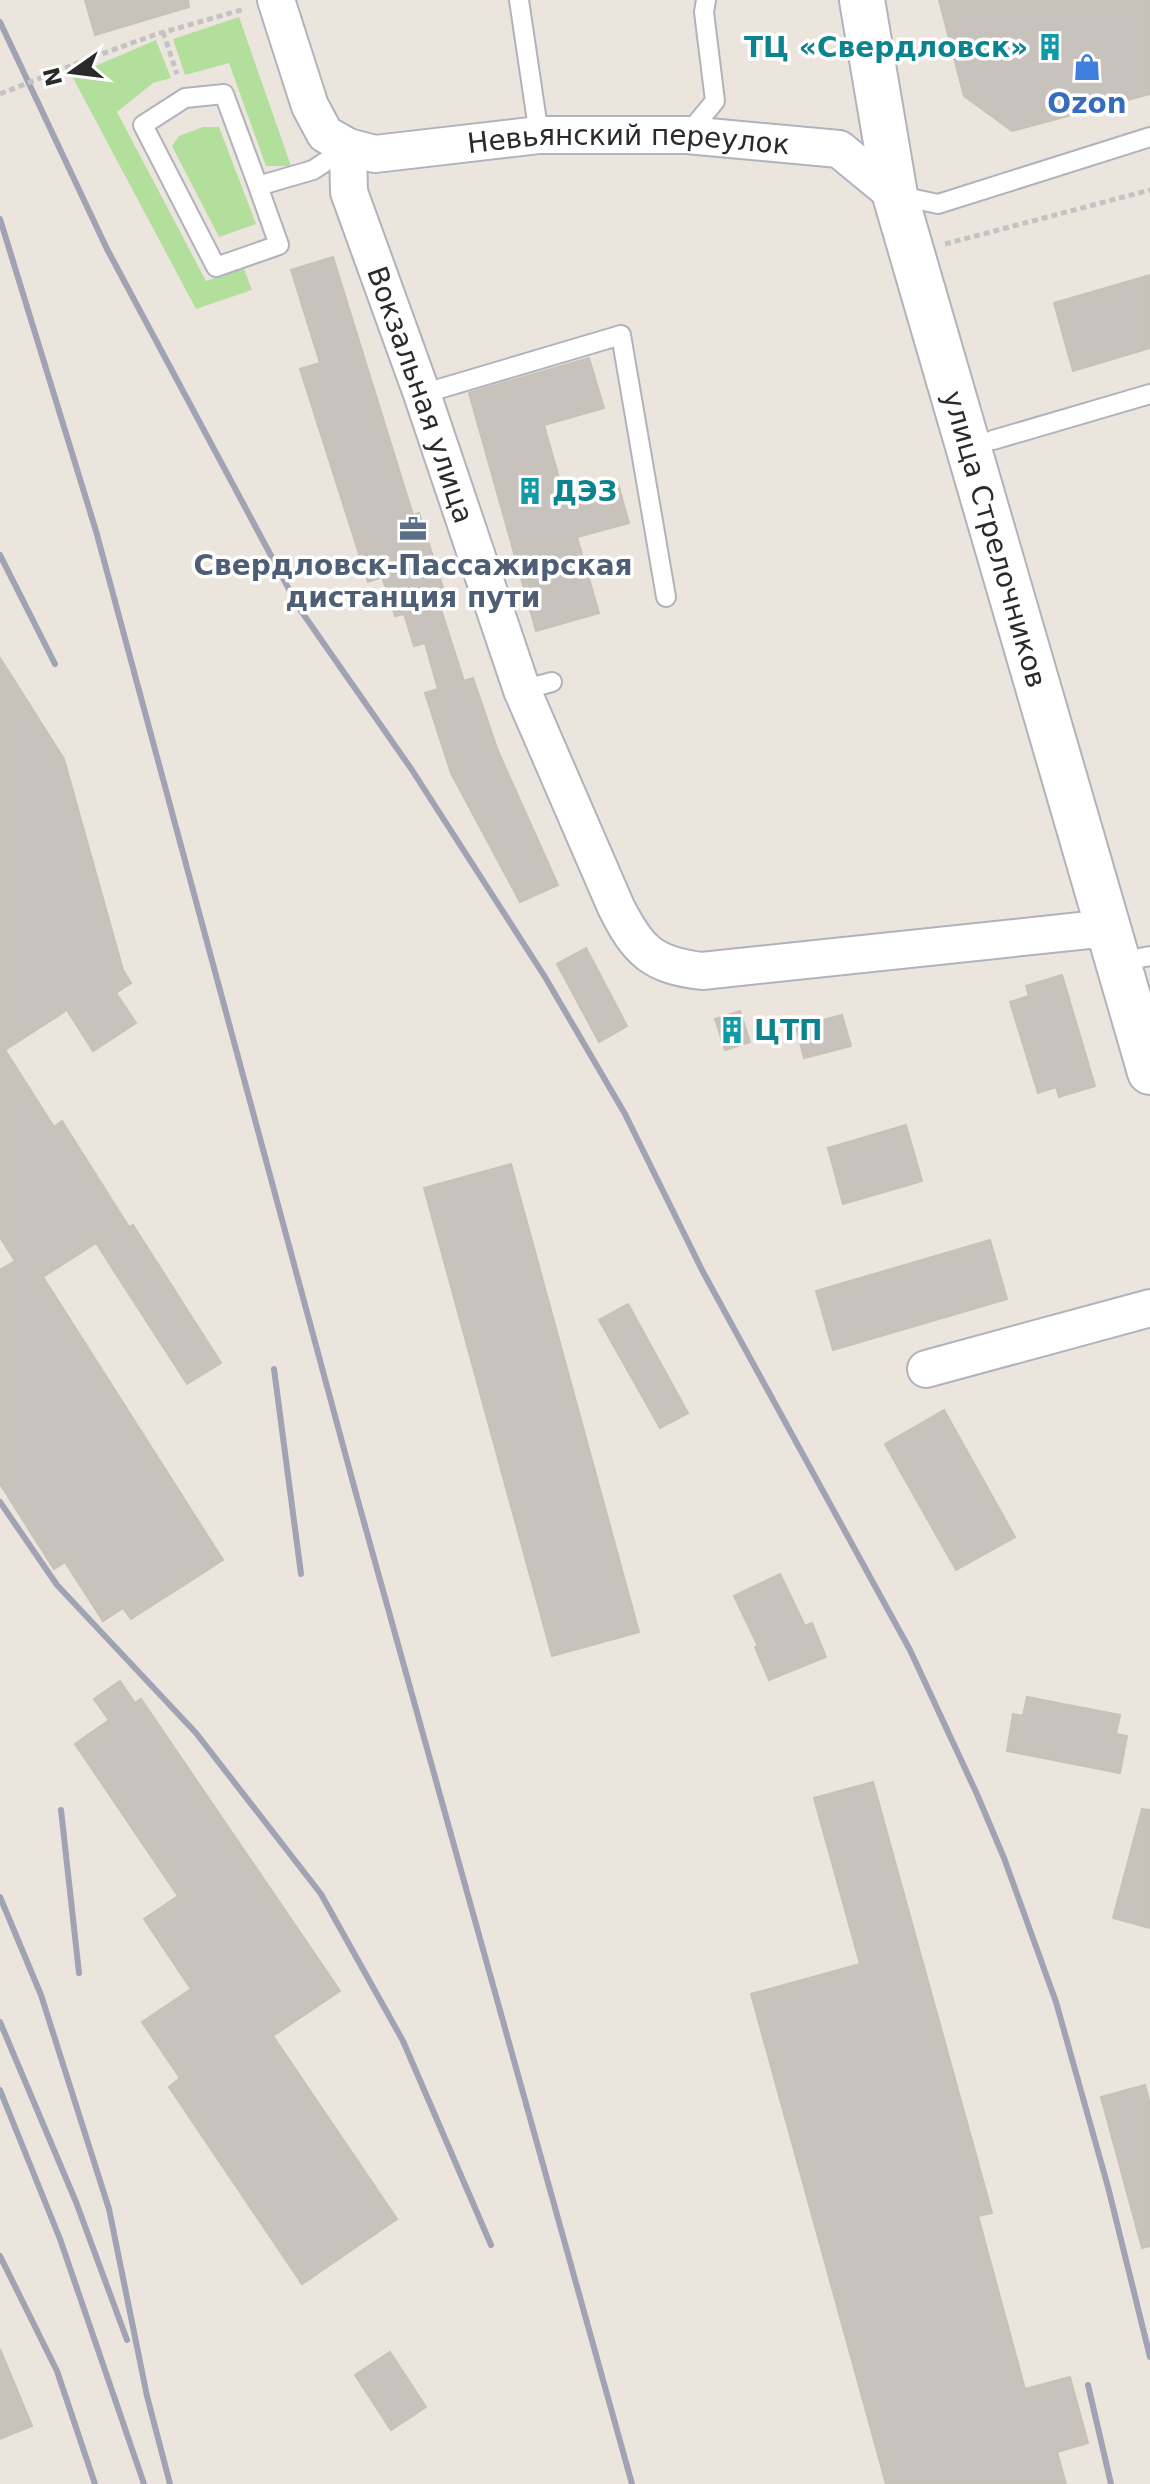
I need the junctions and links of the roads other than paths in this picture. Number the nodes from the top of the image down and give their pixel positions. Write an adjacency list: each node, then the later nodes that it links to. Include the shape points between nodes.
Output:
1 (519, 0): 5 (lane)
2 (706, 0): 6 (lane, via 715,101)
3 (862, 0): 10 (main road, улица Стрелочников)
4 (266, 3): 8 (street, via 325,134)
5 (539, 135): 6 (street, Невьянский переулок); 8 (street, Невьянский переулок, via 375,154)
6 (687, 135): 10 (street, Невьянский переулок, via 839,149)
7 (1150, 137): 10 (lane, via 938,204)
8 (348, 147): 9 (lane, via 313,170); 11 (street, Вокзальная улица, via 349,192)
9 (258, 186): 9 (lane, via 224,94 185,98 143,125 216,267 279,245)
10 (895, 195): 15 (main road, улица Стрелочников)
11 (422, 394): 14 (lane, via 621,335); 15 (street, Вокзальная улица, via 628,932 644,952 660,963 702,971)
12 (1150, 394): 13 (lane)
13 (993, 440)
14 (666, 597)
15 (1125, 949): 16 (main road, улица Стрелочников)
16 (1150, 1072)
17 (1150, 1308): 18 (street)
18 (926, 1369)

